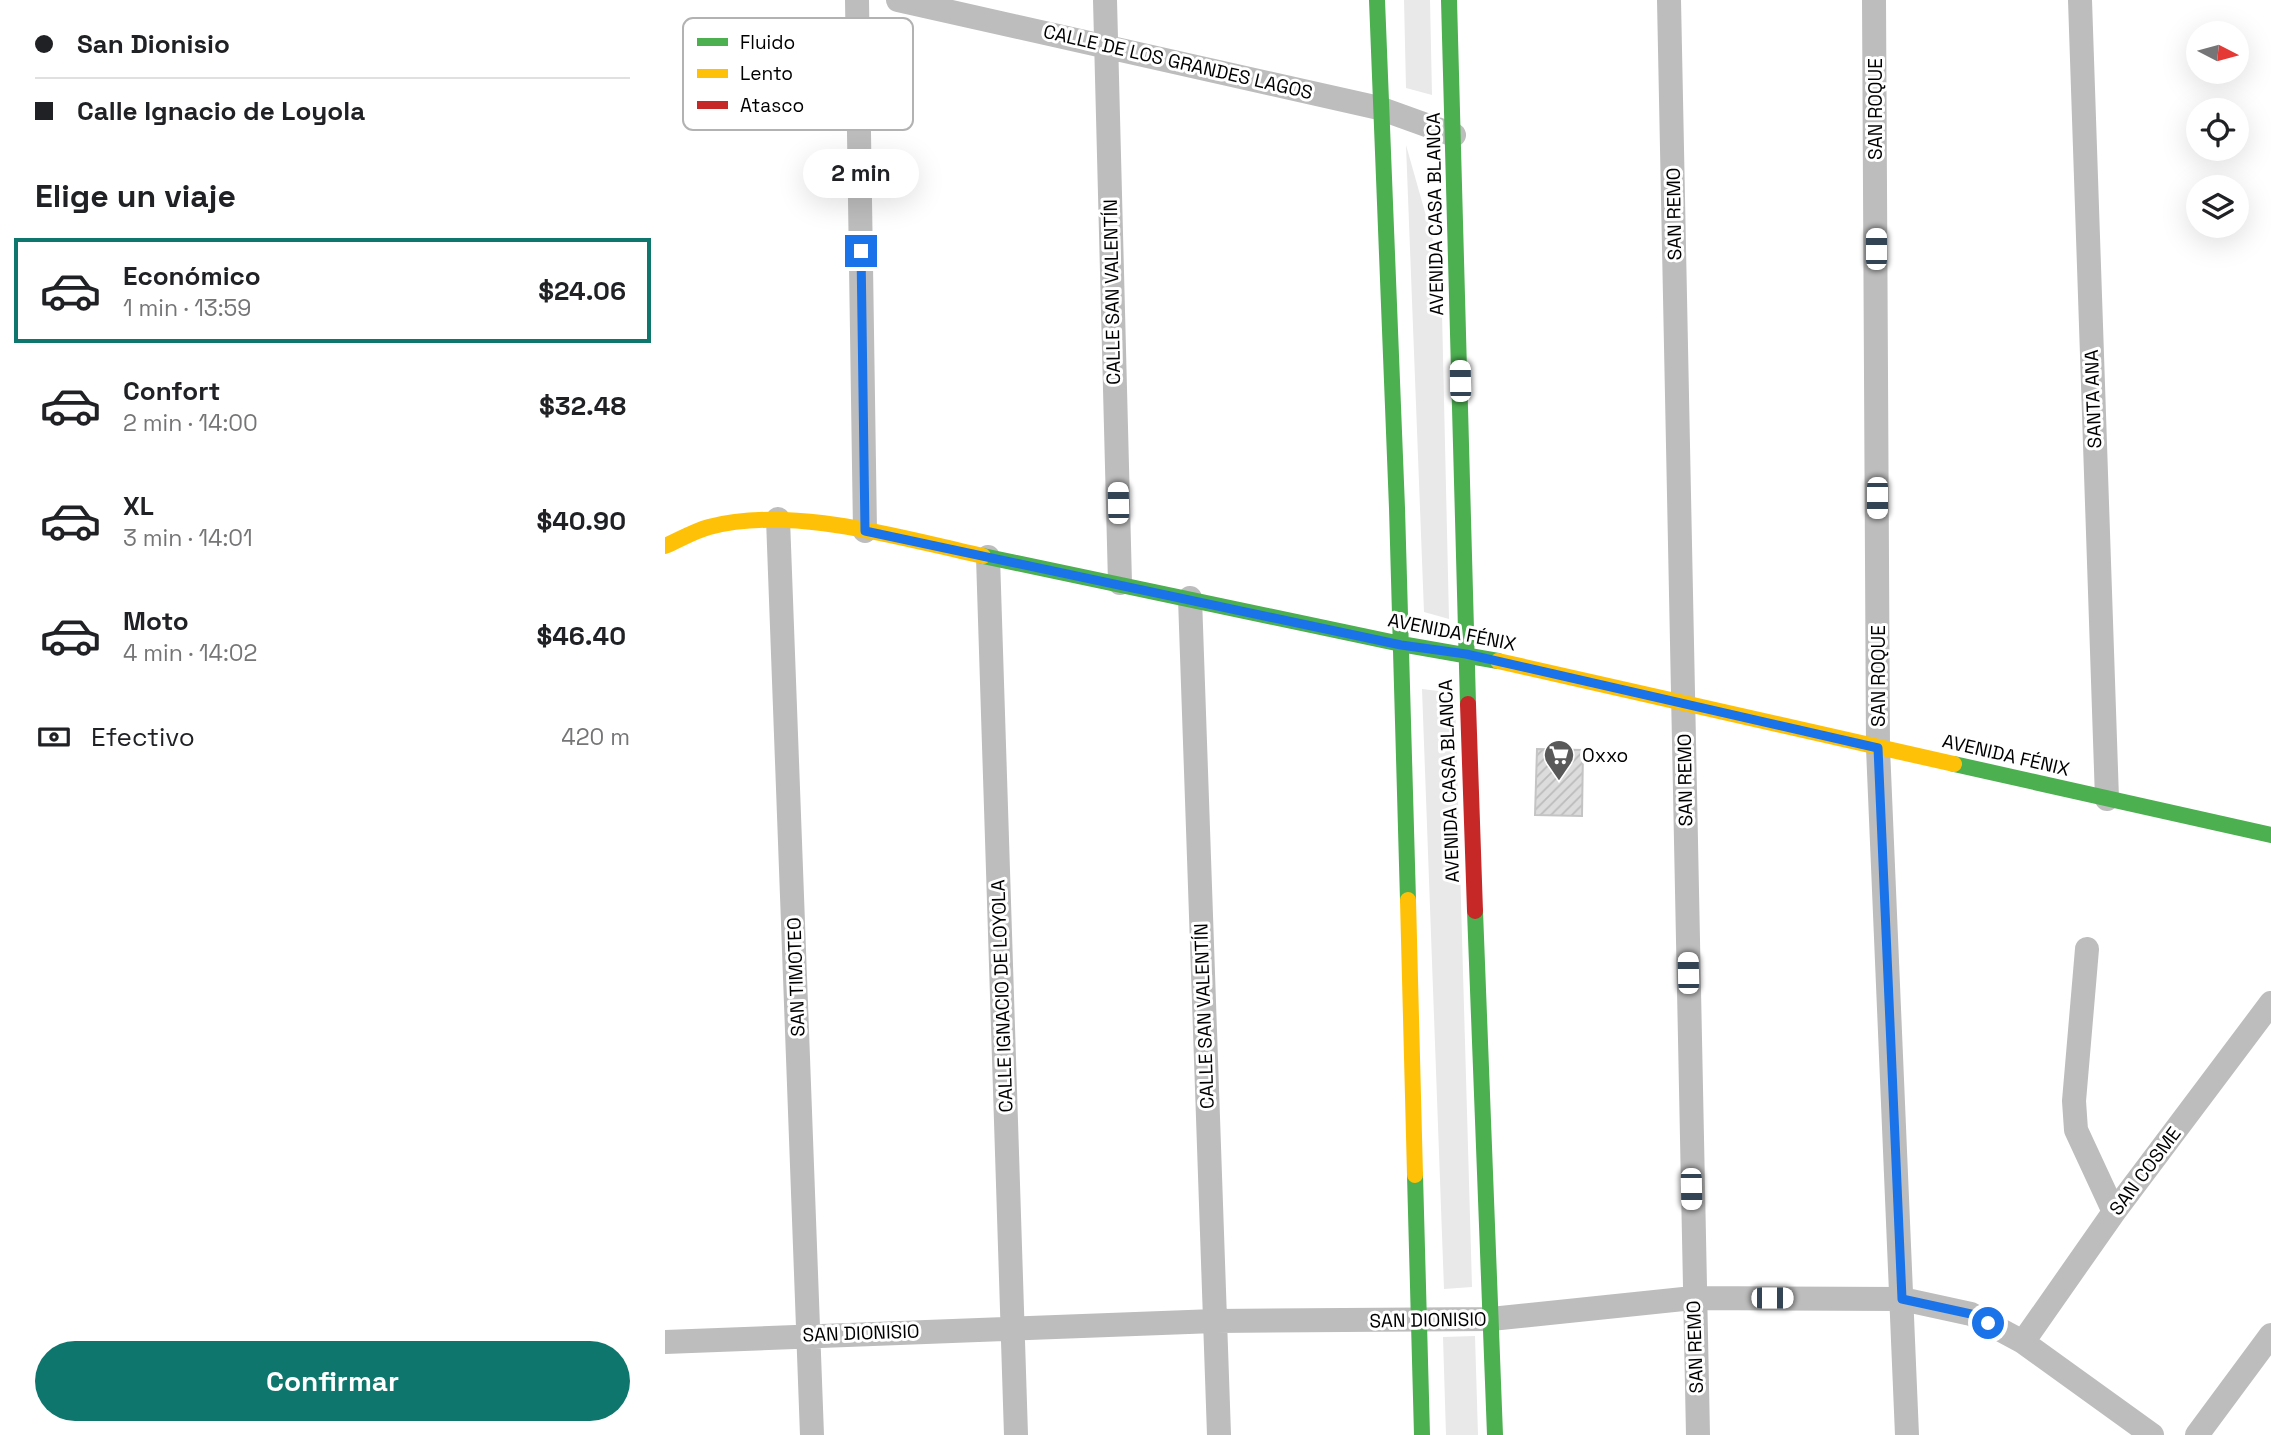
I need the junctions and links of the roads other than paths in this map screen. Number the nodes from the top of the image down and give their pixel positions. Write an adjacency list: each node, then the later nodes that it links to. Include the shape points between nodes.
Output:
1 (857, 0): 9 (street)
2 (898, 0): 10 (street, CALLE DE LOS GRANDES LAGOS)
3 (1105, 0): 10 (street, CALLE SAN VALENTÍN)
4 (1377, 0): 11 (street)
5 (1449, 0): 13 (street, AVENIDA CASA BLANCA)
6 (1669, 0): 22 (street, SAN REMO)
7 (1874, 0): 23 (street, SAN ROQUE)
8 (2080, 0): 24 (street, SANTA ANA)
9 (857, 18)
10 (1106, 46): 11 (street, CALLE DE LOS GRANDES LAGOS); 18 (street, CALLE SAN VALENTÍN)
11 (1380, 108): 13 (street, CALLE DE LOS GRANDES LAGOS); 20 (street)
12 (859, 130): 15 (street)
13 (1454, 135): 21 (street, AVENIDA CASA BLANCA)
14 (779, 519): 15 (street, AVENIDA FÉNIX); 16 (street, AVENIDA FÉNIX, via 709,527); 35 (street, SAN TIMOTEO)
15 (865, 531): 17 (street, AVENIDA FÉNIX)
16 (665, 545)
17 (988, 557): 18 (street, AVENIDA FÉNIX); 34 (street, CALLE IGNACIO DE LOYOLA)
18 (1120, 583): 19 (street, AVENIDA FÉNIX)
19 (1190, 598): 20 (street, AVENIDA FÉNIX); 32 (street, CALLE SAN VALENTÍN)
20 (1401, 645): 21 (street, AVENIDA FÉNIX); 33 (street)
21 (1466, 654): 22 (street, AVENIDA FÉNIX); 31 (street, AVENIDA CASA BLANCA)
22 (1684, 702): 23 (street, AVENIDA FÉNIX); 29 (street, SAN REMO)
23 (1878, 748): 24 (street, AVENIDA FÉNIX); 30 (street, SAN ROQUE)
24 (2107, 799): 25 (street, AVENIDA FÉNIX)
25 (2271, 835)
26 (2087, 948): 28 (street, via 2074,1101 2076,1130)
27 (2271, 1003): 28 (street, SAN COSME)
28 (2114, 1212): 38 (street, SAN COSME)
29 (1693, 1298): 30 (street, SAN DIONISIO); 31 (street, SAN DIONISIO); 44 (street, SAN REMO)
30 (1902, 1299): 38 (street, SAN DIONISIO, via 1971,1314); 45 (street, SAN ROQUE)
31 (1491, 1319): 33 (street, SAN DIONISIO); 43 (street, AVENIDA CASA BLANCA)
32 (1215, 1321): 33 (street, SAN DIONISIO); 34 (street, SAN DIONISIO); 41 (street, CALLE SAN VALENTÍN)
33 (1418, 1322): 42 (street)
34 (1013, 1328): 35 (street, SAN DIONISIO); 40 (street, CALLE IGNACIO DE LOYOLA)
35 (809, 1335): 37 (street, SAN DIONISIO); 39 (street, SAN TIMOTEO)
36 (2271, 1335): 47 (street)
37 (665, 1342)
38 (2024, 1342): 46 (street, SAN DIONISIO)
39 (812, 1435)
40 (1016, 1435)
41 (1219, 1435)
42 (1422, 1435)
43 (1495, 1435)
44 (1698, 1435)
45 (1907, 1435)
46 (2152, 1435)
47 (2197, 1435)

